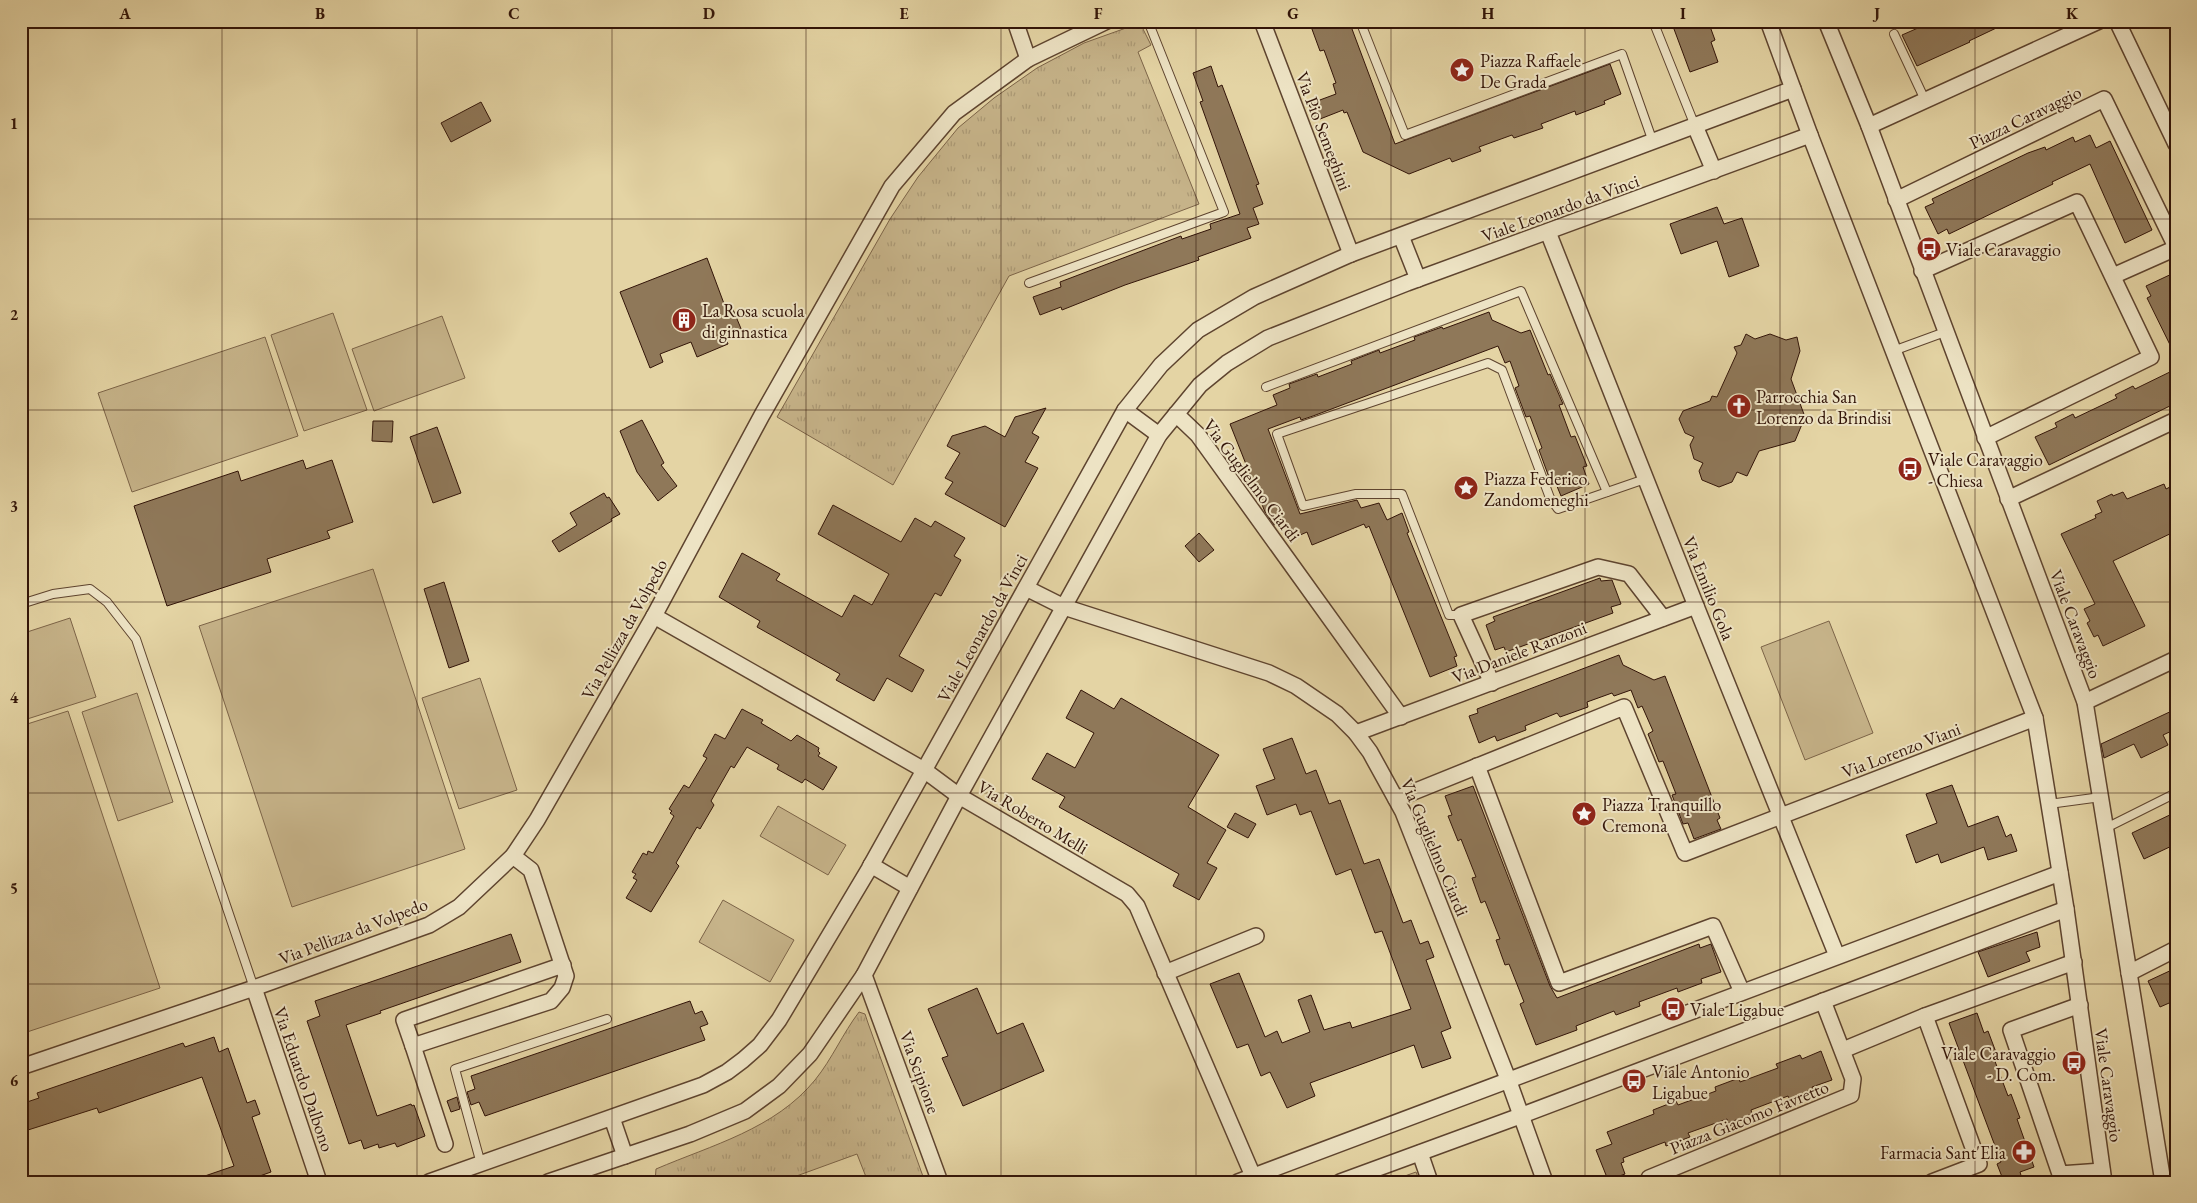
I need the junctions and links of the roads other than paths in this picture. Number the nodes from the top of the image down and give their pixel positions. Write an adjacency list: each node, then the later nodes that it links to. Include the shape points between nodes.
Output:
1 (1015, 21): 14 (street)
2 (1108, 21): 14 (street, Via Pellizza da Volpedo)
3 (1148, 21): 31 (lane, via 1224,212)
4 (1262, 21): 27 (street, Via Pio Semeghini)
5 (1360, 21): 20 (lane, via 1405,134 1622,54)
6 (1406, 21): 7 (lane, via 1407,24)
7 (1413, 21)
8 (1653, 21): 17 (lane)
9 (1768, 21): 15 (street, Viale Caravaggio)
10 (1826, 21): 18 (street, Viale Caravaggio)
11 (2098, 21): 16 (street)
12 (2117, 21): 21 (street)
13 (1894, 34): 16 (lane)
14 (1028, 59): 48 (street, Via Pellizza da Volpedo, via 954,113 892,186 762,415)
15 (1793, 89): 17 (street, Viale Leonardo da Vinci); 19 (street, Viale Caravaggio)
16 (1925, 100): 18 (street)
17 (1695, 126): 20 (street, Viale Leonardo da Vinci); 22 (street)
18 (1869, 126): 23 (street, Viale Caravaggio)
19 (1810, 135): 22 (street, Viale Leonardo da Vinci); 33 (street, Viale Caravaggio)
20 (1653, 142): 25 (street, Viale Leonardo da Vinci)
21 (2176, 144)
22 (1714, 171): 24 (street, Viale Leonardo da Vinci)
23 (1896, 200): 26 (street, Piazza Caravaggio, via 2104,100); 28 (street, Viale Caravaggio)
24 (1548, 232): 30 (street, Viale Leonardo da Vinci); 40 (street, Via Emilio Gola)
25 (1401, 236): 27 (street, Viale Leonardo da Vinci); 30 (street)
26 (2176, 248): 29 (street, Piazza Caravaggio)
27 (1351, 254): 35 (street, Viale Leonardo da Vinci, via 1254,297 1198,330 1161,365)
28 (1922, 271): 29 (street, via 2077,202); 32 (street, Viale Caravaggio)
29 (2113, 276): 39 (street, via 2151,357)
30 (1418, 279): 36 (street, Viale Leonardo da Vinci, via 1268,338 1227,363 1200,385)
31 (1029, 283)
32 (1945, 332): 33 (lane); 39 (street, Viale Caravaggio)
33 (1893, 351): 54 (street, Viale Caravaggio)
34 (1266, 387): 41 (lane, via 1521,291)
35 (1126, 410): 38 (street); 43 (street, Viale Leonardo da Vinci)
36 (1176, 414): 38 (street, Viale Leonardo da Vinci); 53 (street, Via Guglielmo Ciardi, via 1198,435)
37 (2176, 420): 42 (street)
38 (1159, 435): 46 (street, Viale Leonardo da Vinci)
39 (1985, 438): 42 (street, Viale Caravaggio)
40 (1645, 479): 41 (lane); 45 (street, Via Emilio Gola)
41 (1607, 492): 47 (lane, via 1558,509 1550,498 1502,370 1488,363 1277,434 1303,506 1356,494 1402,494 1449,615)
42 (2008, 500): 52 (street, Viale Caravaggio)
43 (1026, 588): 46 (street, Via Guglielmo Ciardi); 57 (street, Viale Leonardo da Vinci)
44 (21, 604): 78 (lane, via 53,594 90,589 107,602 136,639)
45 (1696, 606): 49 (street, Via Daniele Ranzoni); 63 (street, Via Emilio Gola)
46 (1064, 607): 55 (street, Via Guglielmo Ciardi, via 1269,673 1296,686 1337,714); 59 (street, Viale Leonardo da Vinci)
47 (1461, 615): 49 (street, via 1598,566 1629,574); 51 (street)
48 (654, 616): 57 (street, Via Roberto Melli); 65 (street, Via Pellizza da Volpedo)
49 (1663, 618): 51 (street, Via Daniele Ranzoni)
50 (2176, 659): 52 (street)
51 (1492, 683): 53 (street, Via Daniele Ranzoni)
52 (2085, 702): 60 (street, Viale Caravaggio)
53 (1400, 717): 55 (street, Via Daniele Ranzoni)
54 (2035, 718): 62 (street, Viale Caravaggio); 63 (street, Via Lorenzo Viani)
55 (1356, 734): 61 (street, Via Guglielmo Ciardi)
56 (1477, 766): 61 (street); 63 (street, via 1624,707 1685,853); 79 (street, via 1559,983 1713,926)
57 (924, 770): 59 (street, Via Roberto Melli); 66 (street, Viale Leonardo da Vinci)
58 (2176, 793): 64 (lane)
59 (959, 796): 68 (street, Viale Leonardo da Vinci); 75 (street, Via Roberto Melli, via 1127,894 1137,906)
60 (2101, 797): 62 (lane); 64 (street, Viale Caravaggio)
61 (1396, 799): 87 (street, Via Guglielmo Ciardi, via 1433,884)
62 (2049, 804): 67 (street, Viale Caravaggio)
63 (1781, 816): 72 (street, Via Emilio Gola)
64 (2106, 828): 76 (street, Viale Caravaggio)
65 (513, 856): 74 (street, via 531,870); 78 (street, Via Pellizza da Volpedo, via 459,907 429,925)
66 (871, 865): 68 (street); 89 (street, Viale Leonardo da Vinci, via 779,1020 760,1045 727,1072 703,1085)
67 (2060, 873): 69 (street, Viale Caravaggio); 72 (street)
68 (910, 888): 77 (street, Viale Leonardo da Vinci)
69 (2066, 909): 73 (street, Viale Caravaggio); 80 (street)
70 (1256, 936): 75 (street)
71 (2176, 950): 76 (street)
72 (1837, 956): 79 (street)
73 (2074, 962): 81 (street, Viale Caravaggio); 82 (street)
74 (563, 965): 84 (street, via 566,976 562,988 551,1000); 84 (street, via 404,1020)
75 (1165, 972): 94 (street, Via Roberto Melli)
76 (2129, 973): 107 (street, Viale Caravaggio)
77 (864, 975): 92 (street, Viale Leonardo da Vinci, via 810,1054 779,1086 745,1111); 100 (street, Via Scipione)
78 (254, 988): 86 (street, Via Pellizza da Volpedo); 97 (street, Via Eduardo Dalbono)
79 (1742, 992): 87 (street)
80 (1823, 1001): 85 (street, Piazza Giacomo Favretto); 88 (street)
81 (2080, 1005): 95 (street, Viale Caravaggio); 95 (street, Viale Caravaggio, via 2011,1030 2060,1174)
82 (1925, 1016): 85 (street); 106 (street, via 1979,1164)
83 (607, 1019): 93 (lane, via 454,1069)
84 (412, 1046): 90 (street)
85 (1843, 1050): 105 (street, Piazza Giacomo Favretto, via 1853,1078 1851,1095 1649,1178)
86 (21, 1067)
87 (1508, 1079): 88 (street, Via Guglielmo Ciardi); 94 (street)
88 (1520, 1116): 91 (street); 104 (street, Via Guglielmo Ciardi)
89 (612, 1118): 92 (street); 93 (street, Viale Leonardo da Vinci)
90 (445, 1144)
91 (1420, 1152): 96 (street); 103 (street)
92 (625, 1156): 99 (street, Viale Leonardo da Vinci)
93 (481, 1164): 98 (street, Viale Leonardo da Vinci)
94 (1253, 1176): 101 (street)
95 (2103, 1176)
96 (1357, 1179): 102 (street)
97 (319, 1182)
98 (429, 1182)
99 (548, 1182)
100 (940, 1182)
101 (1238, 1182)
102 (1340, 1182)
103 (1430, 1182)
104 (1545, 1182)
105 (1651, 1182)
106 (1932, 1182)
107 (2163, 1182)

